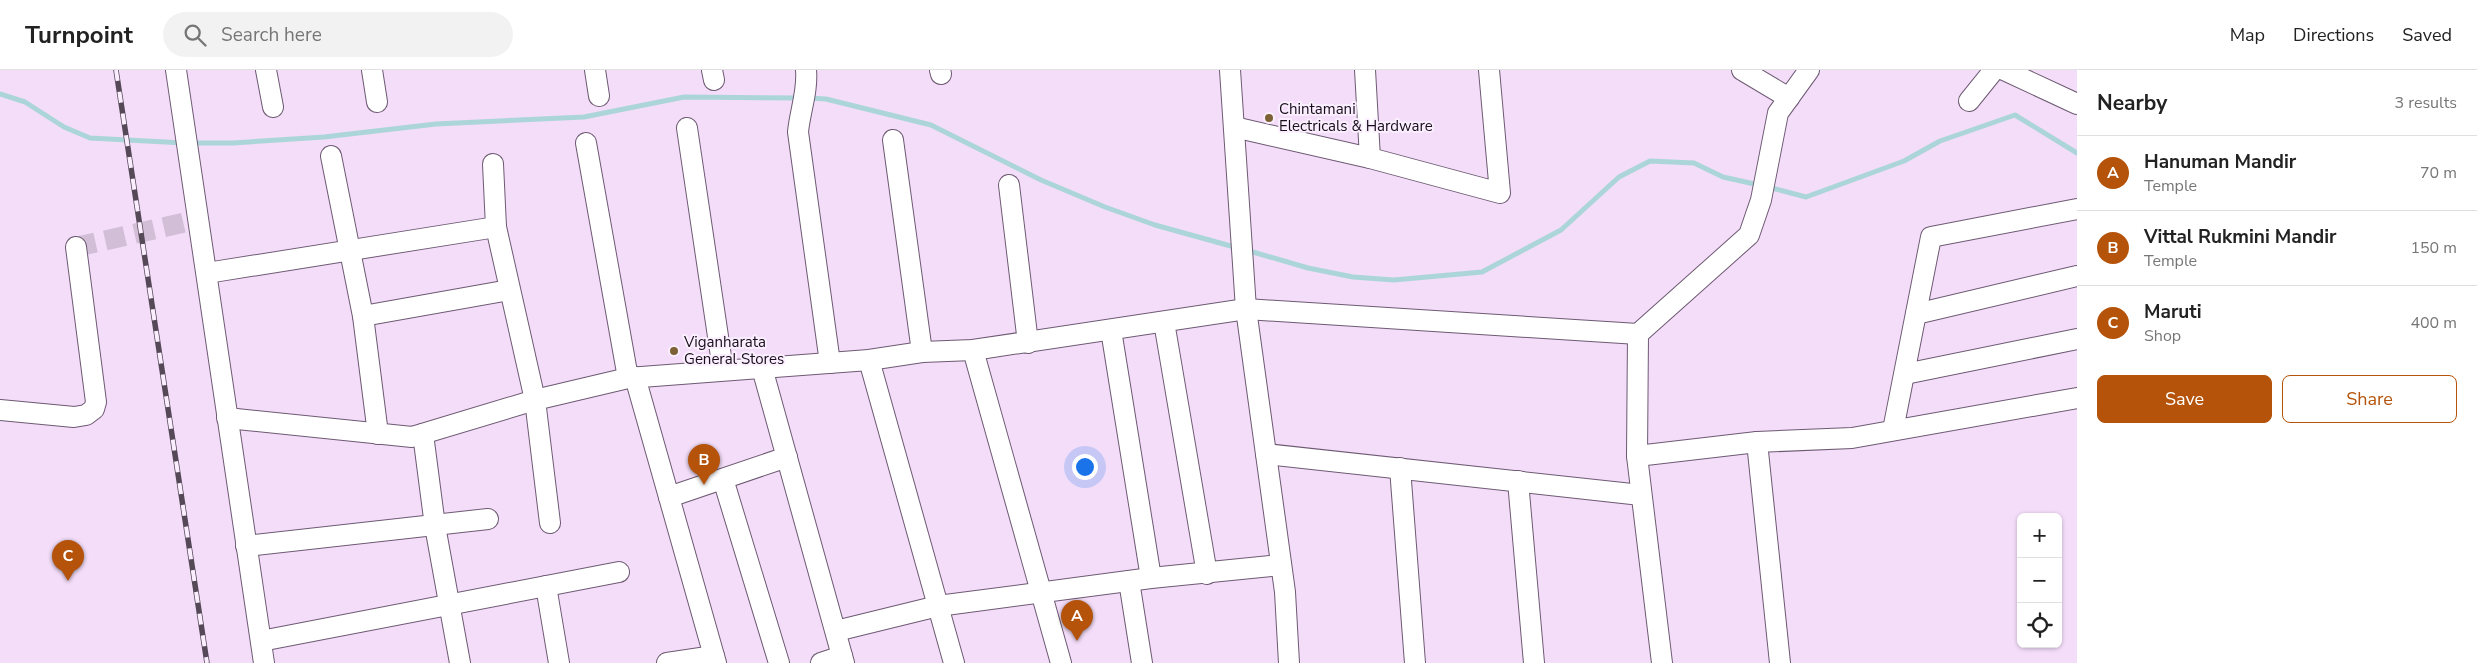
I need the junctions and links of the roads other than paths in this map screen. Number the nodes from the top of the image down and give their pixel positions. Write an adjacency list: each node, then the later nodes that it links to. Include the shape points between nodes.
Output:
1 (176, 70): 31 (street)
2 (266, 70): 18 (street)
3 (372, 70): 16 (street)
4 (595, 70): 13 (street)
5 (1230, 70): 19 (street)
6 (1365, 70): 24 (street)
7 (1489, 70): 24 (street, via 1500,193)
8 (1742, 70): 14 (street)
9 (1809, 70): 14 (street)
10 (1994, 70): 15 (street)
11 (2004, 70): 17 (street)
12 (807, 78): 45 (street, via 798,132)
13 (598, 96)
14 (1789, 98): 39 (street, via 1778,113 1761,200 1749,235)
15 (1969, 100)
16 (376, 102)
17 (2077, 104)
18 (273, 107)
19 (1234, 127): 24 (street); 34 (street)
20 (687, 128): 47 (street)
21 (893, 140): 43 (street)
22 (586, 143): 49 (street)
23 (331, 156): 30 (street)
24 (1370, 158)
25 (493, 164): 28 (street)
26 (1009, 185): 41 (street)
27 (2077, 209): 35 (street, via 1931,238)
28 (496, 227): 30 (street); 33 (street)
29 (76, 247): 52 (street, via 96,402 94,409 86,415 74,417)
30 (350, 249): 31 (street); 36 (street)
31 (207, 273): 53 (street)
32 (2077, 276): 35 (street)
33 (510, 290): 36 (street); 51 (street)
34 (1246, 309): 37 (street); 39 (street); 58 (street)
35 (1916, 314): 48 (street)
36 (362, 316): 55 (street)
37 (1164, 322): 38 (street); 72 (street)
38 (1111, 330): 41 (street); 73 (street)
39 (1638, 334): 59 (street)
40 (2077, 339): 48 (street)
41 (1028, 343): 42 (street)
42 (973, 350): 43 (street); 76 (street)
43 (922, 352): 44 (street)
44 (869, 360): 45 (street); 78 (street)
45 (830, 362): 46 (street)
46 (762, 368): 47 (street); 60 (street)
47 (723, 370): 49 (street)
48 (1904, 374): 54 (street)
49 (632, 377): 51 (street); 65 (street)
50 (2077, 398): 54 (street)
51 (535, 400): 56 (street); 67 (street)
52 (0, 410)
53 (227, 418): 55 (street); 69 (street)
54 (1893, 430): 57 (street, via 1852,438)
55 (378, 434): 56 (street, via 412,437)
56 (423, 434): 68 (street)
57 (1757, 442): 59 (street); 96 (street)
58 (1266, 454): 61 (street); 70 (street)
59 (1637, 456): 64 (street)
60 (787, 457): 62 (street); 79 (street)
61 (1400, 468): 63 (street); 93 (street)
62 (723, 479): 65 (street); 87 (street)
63 (1518, 481): 64 (street); 94 (street)
64 (1641, 495): 95 (street)
65 (669, 497): 82 (street)
66 (488, 518): 68 (street)
67 (550, 523)
68 (435, 526): 69 (street); 77 (street)
69 (246, 546): 80 (street)
70 (1281, 565): 72 (street); 92 (street)
71 (619, 572): 75 (street)
72 (1207, 574): 73 (street)
73 (1151, 578): 74 (street)
74 (1129, 581): 76 (street); 91 (street)
75 (546, 586): 77 (street); 85 (street)
76 (1042, 592): 78 (street); 90 (street)
77 (449, 605): 80 (street); 84 (street)
78 (938, 606): 79 (street); 89 (street)
79 (836, 631): 81 (street)
80 (260, 641): 83 (street)
81 (843, 659): 88 (street)
82 (715, 660): 86 (street)
83 (264, 663)
84 (460, 663)
85 (558, 663)
86 (667, 663)
87 (779, 663)
88 (821, 663)
89 (954, 663)
90 (1061, 663)
91 (1142, 663)
92 (1290, 663)
93 (1415, 663)
94 (1534, 663)
95 (1662, 663)
96 (1780, 663)

